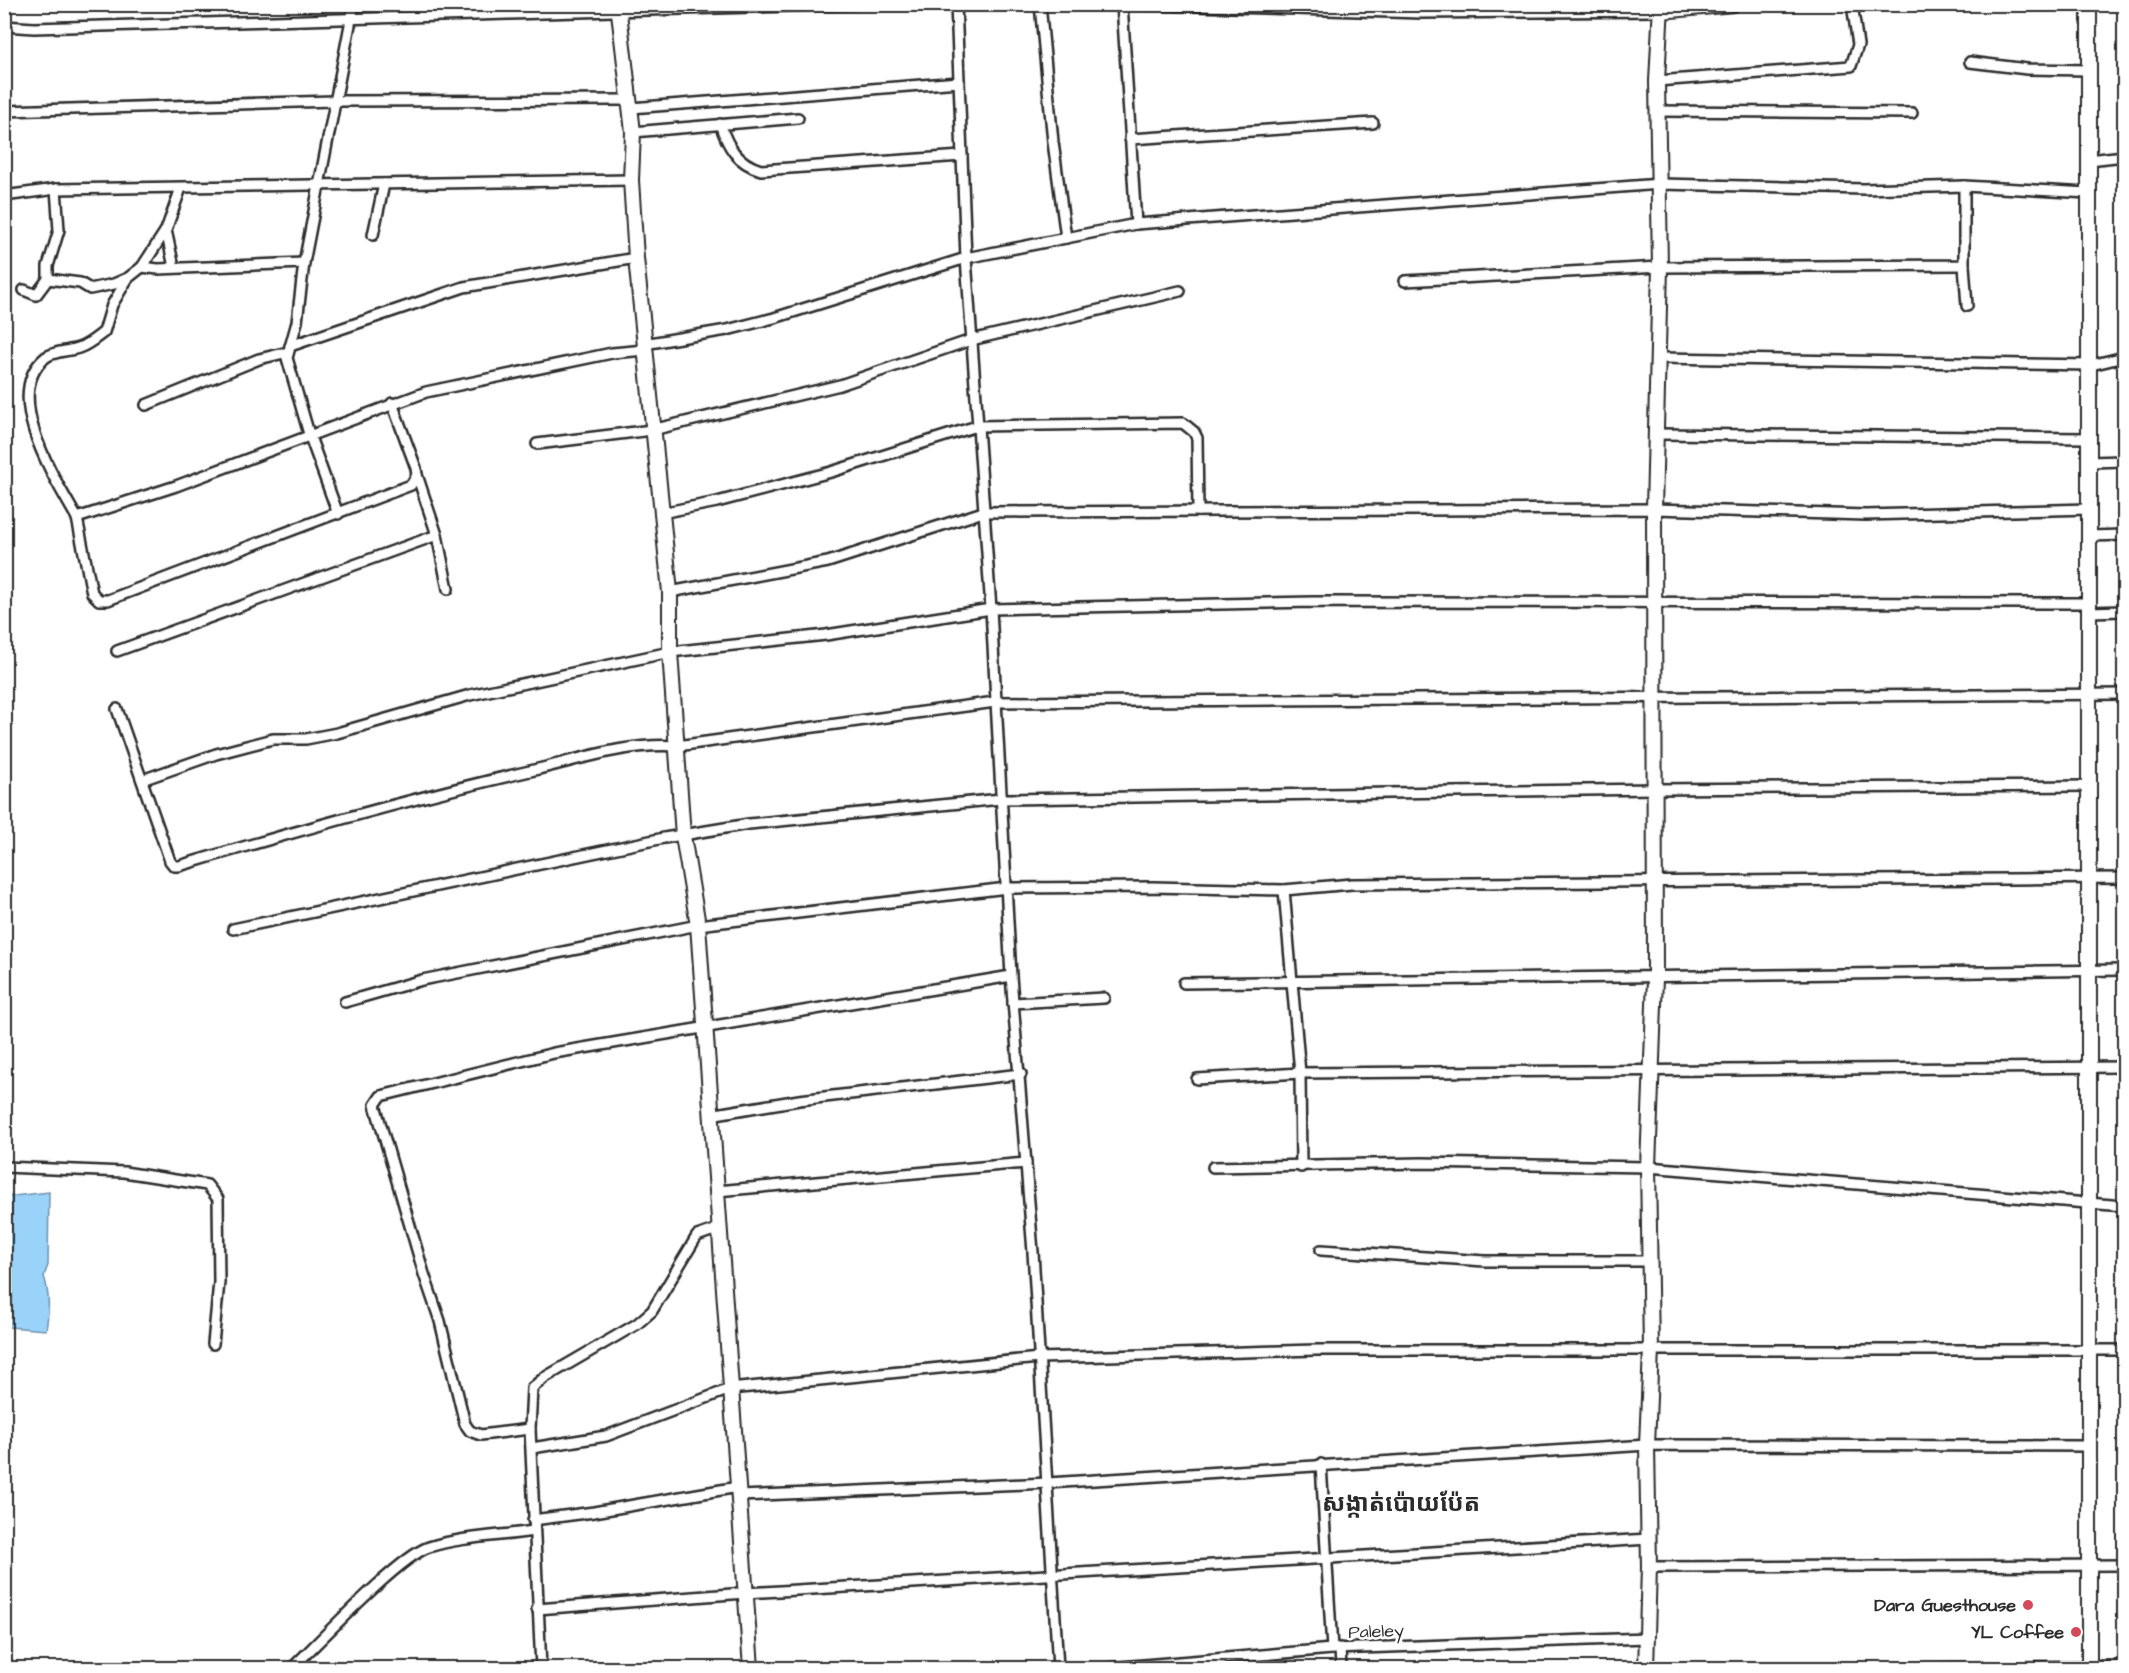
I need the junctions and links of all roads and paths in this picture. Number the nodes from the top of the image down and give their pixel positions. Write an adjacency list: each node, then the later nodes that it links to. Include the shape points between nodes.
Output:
1 (354, 4): 14 (street)
2 (854, 4): 11 (street)
3 (956, 4): 19 (street)
4 (1040, 4): 45 (street)
5 (1133, 4): 10 (street)
6 (1733, 4): 13 (street)
7 (1852, 4): 18 (street, via 1858,45 1851,66)
8 (2090, 4): 17 (street)
9 (1119, 5): 29 (street)
10 (1202, 6): 12 (street)
11 (618, 7): 14 (street, via 486,16); 21 (street)
12 (1289, 7): 13 (street, via 1421,14)
13 (1661, 8): 18 (street)
14 (351, 18): 15 (street); 20 (street)
15 (4, 26)
16 (1970, 62): 17 (street, via 2027,69)
17 (2090, 70): 32 (street)
18 (1657, 81): 23 (street)
19 (959, 82): 21 (street); 30 (street)
20 (333, 101): 21 (street); 22 (street); 36 (street)
21 (631, 104): 28 (street)
22 (4, 111)
23 (1659, 111): 24 (street); 35 (street)
24 (1912, 113)
25 (798, 118): 27 (street)
26 (1373, 123): 29 (street)
27 (720, 124): 28 (street); 30 (street, via 730,150 746,166 760,170)
28 (633, 132): 33 (street)
29 (1130, 139): 42 (street)
30 (962, 156): 47 (street)
31 (2124, 156): 32 (street)
32 (2090, 160): 40 (street)
33 (631, 180): 34 (street); 46 (street)
34 (384, 184): 36 (street); 44 (street)
35 (1660, 184): 37 (street, via 1864,189); 42 (street); 52 (street)
36 (320, 185): 38 (street); 48 (street)
37 (1964, 186): 40 (street); 49 (street)
38 (181, 188): 39 (street); 43 (street)
39 (56, 189): 41 (street); 54 (street, via 59,230)
40 (2090, 193): 64 (street)
41 (4, 195)
42 (1136, 224): 45 (street)
43 (166, 230): 50 (street); 51 (street)
44 (373, 235)
45 (1066, 238): 47 (street)
46 (636, 258): 60 (street); 61 (street, via 464,287)
47 (966, 258): 59 (street); 60 (street, via 774,318)
48 (303, 262): 51 (street); 61 (street, via 297,322)
49 (1964, 265): 52 (street); 58 (street)
50 (142, 267): 51 (street); 53 (street)
51 (174, 267)
52 (1660, 267): 55 (street); 63 (street)
53 (128, 278): 54 (street, via 90,289 80,283); 82 (street, via 112,305 104,332 82,347 46,357 31,375 25,392 30,431)
54 (48, 279): 56 (street, via 36,295)
55 (1405, 281)
56 (24, 290)
57 (1180, 291): 59 (street)
58 (1967, 306)
59 (971, 340): 67 (street); 68 (street, via 840,385)
60 (645, 347): 65 (street, via 455,385); 68 (street)
61 (289, 349): 66 (street); 69 (street, via 290,368)
62 (2124, 357): 64 (street)
63 (1658, 358): 64 (street); 70 (street)
64 (2091, 365): 71 (street)
65 (392, 403): 69 (street); 75 (street)
66 (146, 405)
67 (977, 426): 78 (street, via 1183,423 1197,438); 79 (street); 80 (street, via 831,472)
68 (652, 430): 72 (street); 80 (street)
69 (309, 434): 81 (street); 82 (street, via 176,486)
70 (1655, 434): 71 (street); 76 (street)
71 (2089, 438): 74 (street)
72 (537, 444)
73 (2124, 461): 74 (street)
74 (2089, 462): 77 (street)
75 (417, 475): 81 (street, via 406,488); 83 (street)
76 (1654, 509): 77 (street, via 1866,515); 78 (street); 88 (street)
77 (2089, 509): 85 (street)
78 (1198, 511): 79 (street)
79 (983, 512): 87 (street, via 828,562); 90 (street)
80 (661, 513): 87 (street)
81 (339, 514): 82 (street, via 108,600 99,600 92,593)
82 (77, 518)
83 (437, 535): 86 (street); 92 (street)
84 (2124, 535): 85 (street)
85 (2089, 536): 89 (street)
86 (448, 589)
87 (670, 592): 93 (street)
88 (1654, 602): 89 (street); 90 (street, via 1313,602); 96 (street)
89 (2089, 608): 91 (street); 95 (street)
90 (991, 609): 93 (street, via 826,635); 97 (street)
91 (2124, 611)
92 (117, 651)
93 (670, 652): 99 (street); 100 (street, via 470,695 337,733 306,739 273,739)
94 (2124, 694): 95 (street)
95 (2089, 696): 96 (street); 101 (street)
96 (1653, 697): 97 (street); 102 (street)
97 (995, 702): 99 (street); 103 (street)
98 (117, 709): 100 (street)
99 (677, 747): 100 (street, via 654,744 623,749 484,781 180,866 170,861); 104 (street)
100 (142, 780)
101 (2089, 786): 102 (street); 105 (street)
102 (1654, 789): 103 (street); 107 (street)
103 (1001, 799): 104 (street, via 749,825); 108 (street)
104 (683, 836): 110 (street); 111 (street)
105 (2089, 878): 106 (street); 107 (street); 113 (street)
106 (2124, 878)
107 (1654, 882): 109 (street, via 1352,884); 115 (street)
108 (1007, 888): 109 (street); 110 (street); 114 (street)
109 (1284, 890): 116 (street)
110 (698, 925): 119 (street, via 422,980); 121 (street)
111 (233, 929)
112 (2124, 969): 113 (street)
113 (2089, 971): 115 (street); 122 (street)
114 (1011, 976): 120 (street); 121 (street)
115 (1655, 978): 116 (street); 124 (street)
116 (1294, 982): 117 (street); 125 (street)
117 (1184, 983)
118 (1104, 998): 120 (street)
119 (345, 1002)
120 (1013, 1003): 126 (street)
121 (705, 1026): 128 (street); 146 (street, via 554,1053 381,1096 375,1106 440,1321 465,1424 481,1435)
122 (2089, 1066): 123 (street); 124 (street); 135 (street)
123 (2124, 1067)
124 (1652, 1071): 125 (street); 133 (street)
125 (1300, 1073): 127 (street); 132 (street)
126 (1021, 1074): 128 (street, via 799,1100); 129 (street)
127 (1197, 1079)
128 (710, 1115): 134 (street)
129 (1026, 1163): 134 (street); 144 (street)
130 (4, 1167): 140 (street, via 124,1172 207,1185 218,1199 219,1282)
131 (1214, 1167): 132 (street)
132 (1301, 1167): 133 (street, via 1422,1163)
133 (1648, 1167): 135 (street); 139 (street)
134 (717, 1191): 137 (street)
135 (2089, 1205): 136 (street); 142 (street)
136 (2124, 1206)
137 (720, 1228): 145 (street); 146 (street, via 697,1236 652,1311 637,1324 532,1388)
138 (1321, 1250): 139 (street, via 1485,1261)
139 (1650, 1261): 141 (street)
140 (213, 1344)
141 (1651, 1349): 142 (street); 144 (street, via 1304,1350); 147 (street)
142 (2089, 1350): 143 (street); 148 (street)
143 (2124, 1350)
144 (1039, 1358): 145 (street); 151 (street)
145 (730, 1389): 149 (street, via 606,1436); 152 (street)
146 (530, 1429): 149 (street)
147 (1647, 1445): 148 (street); 150 (street); 155 (street)
148 (2089, 1446): 157 (street)
149 (532, 1448): 153 (street)
150 (1322, 1464): 151 (street); 156 (street)
151 (1048, 1483): 152 (street); 160 (street)
152 (738, 1491): 153 (street); 161 (street)
153 (533, 1520): 154 (street)
154 (534, 1531): 162 (street); 167 (street, via 421,1550)
155 (1649, 1539): 156 (street); 159 (street)
156 (1328, 1558): 160 (street); 164 (street)
157 (2089, 1564): 158 (street); 159 (street); 166 (street)
158 (2124, 1565)
159 (1649, 1567): 163 (street)
160 (1053, 1575): 161 (street); 170 (street)
161 (746, 1593): 162 (street); 169 (street)
162 (537, 1609): 168 (street)
163 (1647, 1638): 164 (street, Paleley); 173 (street)
164 (1336, 1649): 171 (street, Paleley); 172 (street)
165 (2124, 1666): 166 (street)
166 (2089, 1667): 174 (street)
167 (292, 1668)
168 (541, 1668)
169 (751, 1668)
170 (1058, 1668)
171 (1108, 1668)
172 (1341, 1668)
173 (1646, 1668)
174 (1945, 1668)

